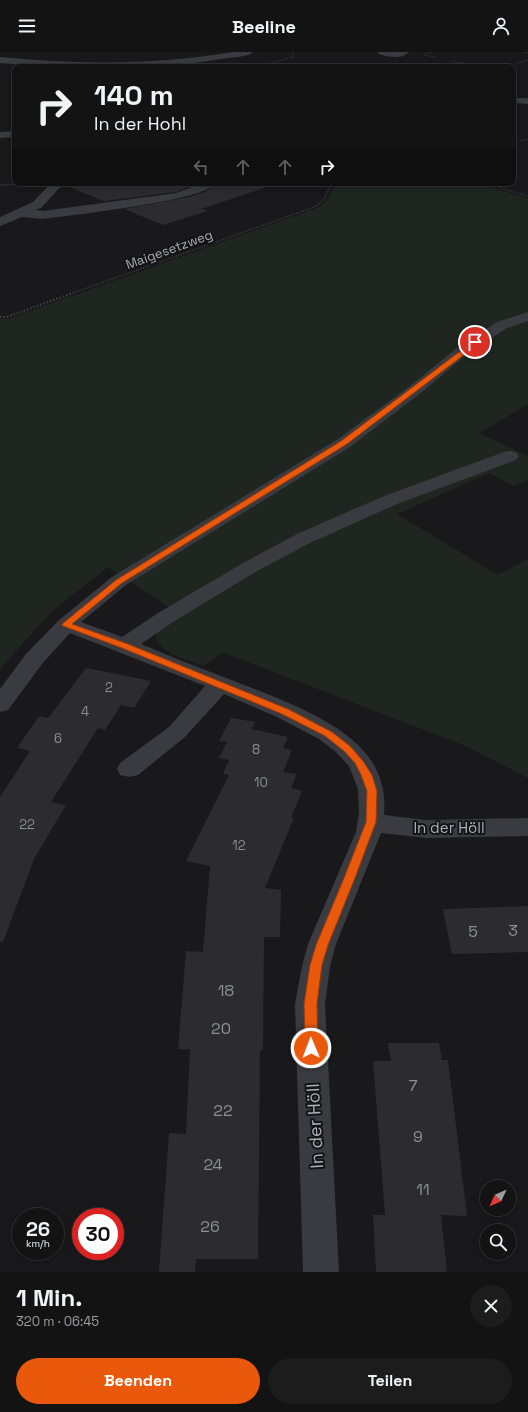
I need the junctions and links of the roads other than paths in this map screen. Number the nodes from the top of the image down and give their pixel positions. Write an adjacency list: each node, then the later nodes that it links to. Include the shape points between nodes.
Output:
1 (249, 52): 6 (street, via 165,63)
2 (382, 52): 3 (street, via 395,55)
3 (406, 52)
4 (0, 60): 5 (street)
5 (51, 64)
6 (136, 64)
7 (12, 134): 8 (street)
8 (0, 135)
9 (55, 186): 11 (street, via 37,205)
10 (205, 186): 11 (street, via 177,196 43,215)
11 (23, 213): 12 (street)
12 (0, 222)
13 (528, 316): 15 (street, via 502,325 462,351 344,443 119,581)
14 (510, 456): 16 (street, via 390,501 300,541 156,624)
15 (66, 624): 16 (street, In der Höll); 18 (street, via 34,659)
16 (125, 646): 17 (street, In der Höll)
17 (220, 684): 19 (street, via 177,732); 20 (street, In der Höll, via 309,724 347,748 358,761 370,786)
18 (0, 705)
19 (129, 769)
20 (371, 822): 21 (street, In der Höll, via 426,829); 22 (street, In der Höll, via 322,945 310,1004)
21 (528, 827)
22 (321, 1272)

